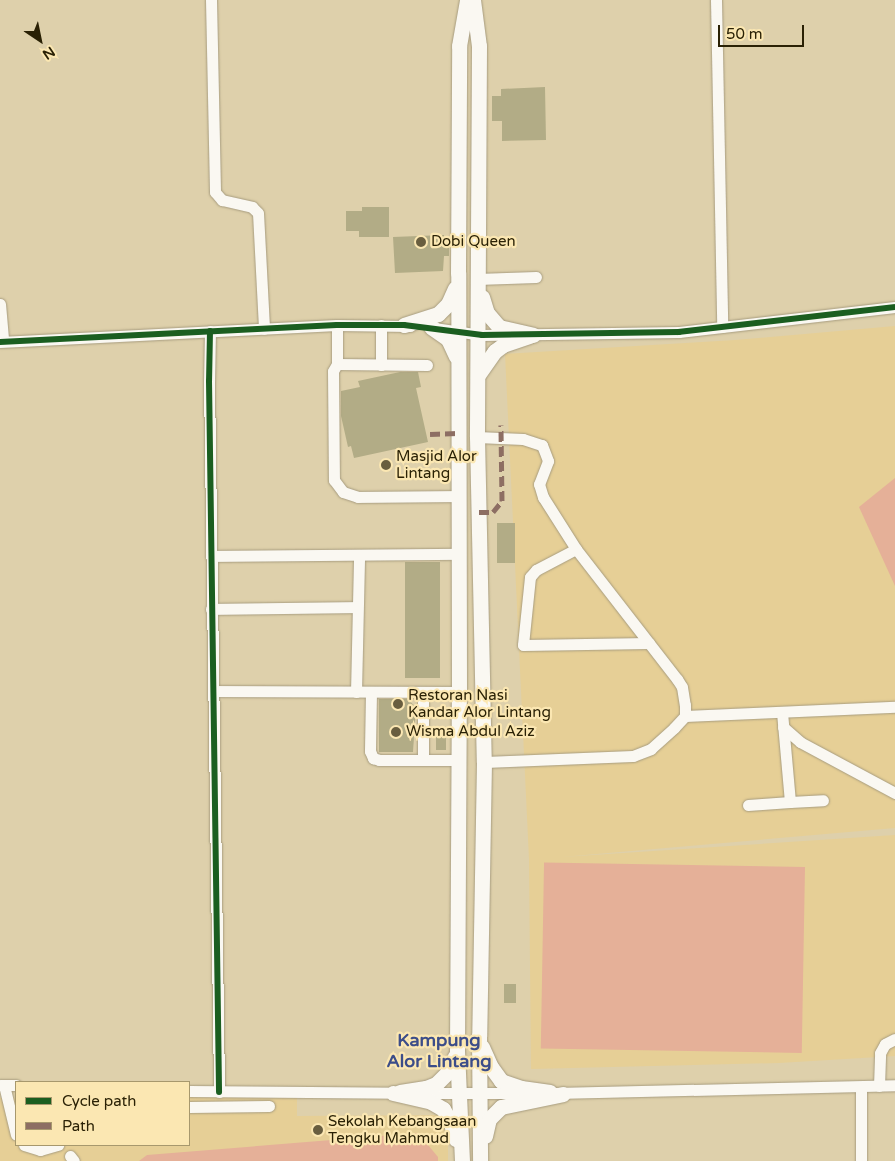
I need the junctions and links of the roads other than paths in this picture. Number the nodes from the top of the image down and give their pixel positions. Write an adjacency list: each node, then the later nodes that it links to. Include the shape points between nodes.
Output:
1 (211, 0): 15 (street, via 215,192 222,200 252,207 258,213)
2 (467, 0): 5 (main road, via 459,46)
3 (473, 0): 7 (main road, via 479,46)
4 (716, 0): 13 (street)
5 (458, 273): 12 (main road, via 446,308 434,316); 17 (main road)
6 (536, 276): 7 (street)
7 (477, 281): 18 (main road); 19 (main road, via 492,321 503,330)
8 (0, 304): 20 (street)
9 (895, 306): 13 (street)
10 (337, 325): 11 (street); 15 (street); 22 (street)
11 (382, 325): 12 (street); 23 (street)
12 (404, 325): 14 (street)
13 (722, 327): 19 (street, via 679,332)
14 (431, 328): 17 (street); 21 (main road, via 448,339)
15 (264, 329): 16 (street)
16 (210, 331): 20 (street); 31 (street)
17 (458, 331): 18 (street); 21 (main road)
18 (477, 334): 19 (street); 25 (main road)
19 (533, 335): 25 (main road, via 503,345)
20 (1, 341)
21 (458, 360): 27 (main road)
22 (337, 364): 23 (street); 27 (street, via 333,371 332,467 339,489 358,497)
23 (381, 364): 24 (street)
24 (427, 364)
25 (477, 375): 26 (main road)
26 (478, 437): 28 (street, via 523,439 542,445 548,461 540,478 539,490); 46 (main road)
27 (458, 496): 30 (main road)
28 (576, 549): 34 (street); 34 (street, via 536,570 530,577 523,645)
29 (358, 554): 30 (street); 31 (street); 32 (street)
30 (459, 554): 39 (main road)
31 (211, 556): 33 (street)
32 (357, 607): 33 (street); 36 (street)
33 (212, 609): 35 (street)
34 (649, 643): 42 (street, via 682,688)
35 (212, 691): 36 (street); 60 (street)
36 (356, 692): 37 (street)
37 (371, 692): 38 (street); 44 (street, via 370,751 373,758)
38 (423, 692): 39 (street); 44 (street)
39 (459, 692): 45 (main road)
40 (895, 707): 41 (street)
41 (782, 712): 42 (street); 43 (street)
42 (685, 716): 46 (street, via 651,748 633,756)
43 (783, 727): 47 (street, via 800,742); 49 (street)
44 (423, 760): 45 (street)
45 (458, 760): 53 (main road)
46 (484, 762): 51 (main road)
47 (895, 793)
48 (823, 800): 49 (street)
49 (790, 802): 50 (street)
50 (748, 805)
51 (479, 1036): 63 (main road); 64 (main road, via 485,1056 501,1081 521,1088)
52 (895, 1039): 57 (street, via 880,1053)
53 (457, 1051): 61 (main road, via 448,1072 436,1084); 62 (main road)
54 (2, 1085): 55 (street); 67 (street)
55 (15, 1085)
56 (895, 1085): 57 (street)
57 (878, 1086): 58 (street)
58 (861, 1087): 64 (street); 72 (street)
59 (190, 1091): 60 (street)
60 (219, 1092): 61 (street)
61 (394, 1093): 62 (street); 71 (main road, via 431,1102 443,1110 450,1121)
62 (458, 1093): 63 (street); 71 (main road)
63 (480, 1093): 64 (street); 70 (main road)
64 (563, 1094): 70 (main road, via 501,1107 489,1119)
65 (269, 1106): 66 (street)
66 (190, 1107)
67 (15, 1131)
68 (27, 1146): 69 (street, via 40,1150)
69 (54, 1146)
70 (480, 1158)
71 (462, 1160)
72 (861, 1161)

